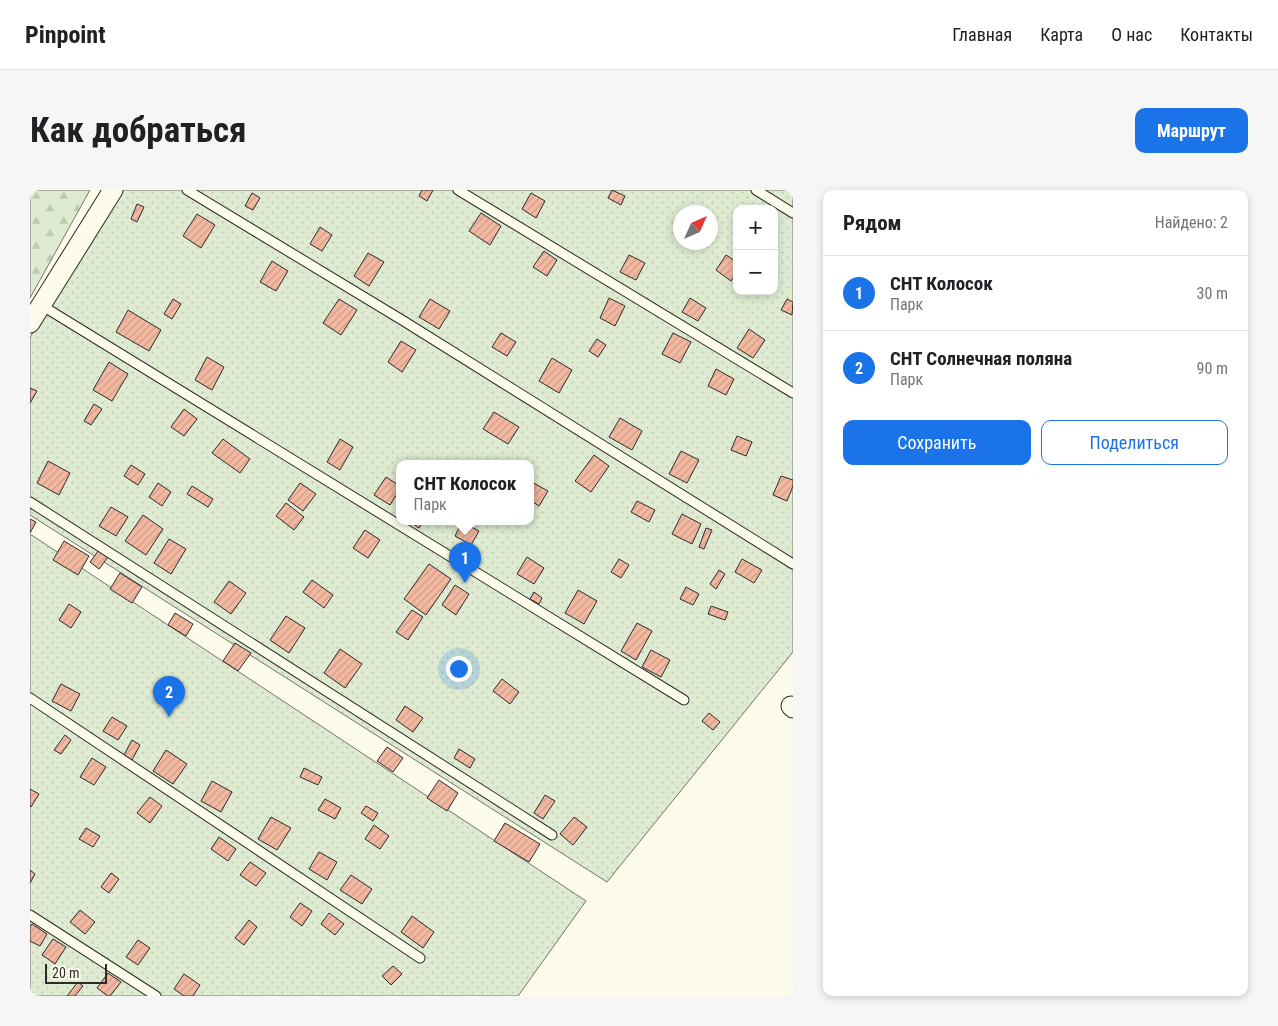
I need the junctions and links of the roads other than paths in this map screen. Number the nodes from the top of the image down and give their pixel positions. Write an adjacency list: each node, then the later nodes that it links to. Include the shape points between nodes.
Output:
1 (113, 190): 6 (street)
2 (187, 190): 12 (lane)
3 (458, 190): 8 (lane)
4 (756, 190): 5 (lane)
5 (793, 212)
6 (41, 305): 7 (street); 10 (lane)
7 (30, 323)
8 (793, 392)
9 (30, 502): 15 (lane)
10 (396, 523)
11 (399, 525): 14 (lane)
12 (793, 564)
13 (30, 698): 17 (lane)
14 (684, 700)
15 (552, 835)
16 (30, 915): 18 (lane)
17 (420, 958)
18 (156, 996)

